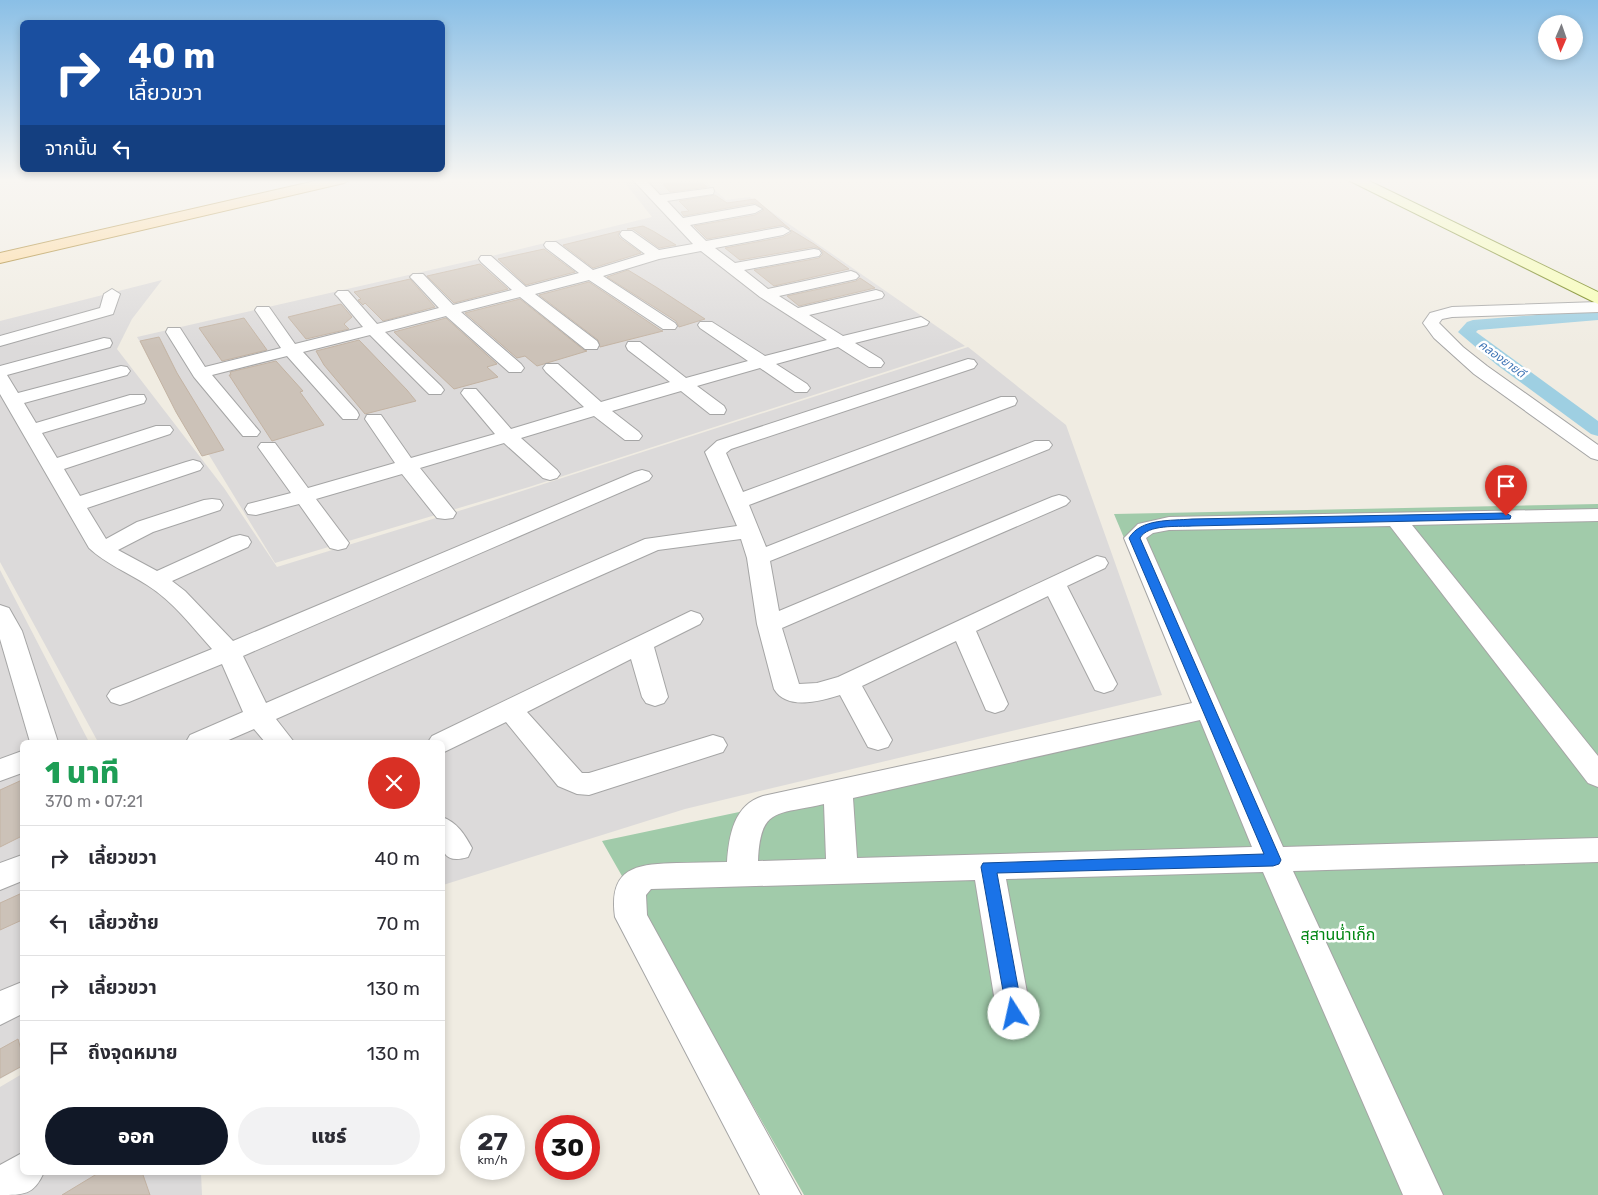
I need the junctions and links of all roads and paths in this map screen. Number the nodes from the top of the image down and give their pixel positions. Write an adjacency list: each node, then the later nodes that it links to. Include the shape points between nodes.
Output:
1 (38, 235): 7 (main road)
2 (101, 235): 12 (main road)
3 (628, 235): 11 (street)
4 (691, 235): 9 (street)
5 (762, 235): 9 (street)
6 (1467, 235): 23 (street)
7 (0, 243)
8 (551, 245): 15 (street)
9 (702, 245): 11 (street); 14 (street)
10 (814, 253): 14 (street)
11 (656, 256): 15 (street)
12 (0, 258)
13 (486, 260): 18 (street)
14 (733, 268): 21 (street)
15 (591, 276): 18 (street); 31 (street)
16 (850, 276): 21 (street)
17 (418, 277): 26 (street)
18 (523, 292): 26 (street); 38 (street)
19 (112, 294): 34 (street, via 107,311 102,314)
20 (343, 294): 32 (street)
21 (765, 294): 27 (street)
22 (876, 295): 27 (street)
23 (1598, 299)
24 (1598, 307): 68 (street, via 1452,312 1436,316 1431,322 1440,336 1464,356)
25 (263, 310): 40 (street)
26 (450, 310): 32 (street); 44 (street)
27 (795, 313): 36 (street)
28 (19, 321): 34 (street)
29 (920, 322): 36 (street)
30 (706, 325): 41 (street)
31 (669, 326)
32 (373, 329): 40 (street); 52 (street)
33 (174, 332): 48 (street)
34 (30, 334): 35 (street)
35 (0, 341)
36 (839, 341): 41 (street); 42 (street)
37 (104, 343): 46 (street)
38 (591, 345)
39 (634, 346): 50 (street)
40 (291, 350): 48 (street); 59 (street)
41 (762, 362): 50 (street); 51 (street)
42 (875, 363)
43 (968, 364): 76 (street, via 718,448 716,456)
44 (515, 368)
45 (552, 368): 57 (street)
46 (0, 371)
47 (121, 371): 55 (street)
48 (200, 373): 63 (street)
49 (0, 378): 55 (street)
50 (687, 384): 57 (street); 58 (street)
51 (801, 388)
52 (435, 390)
53 (470, 393): 64 (street)
54 (137, 399): 61 (street)
55 (14, 400): 61 (street)
56 (1008, 401): 76 (street)
57 (596, 408): 64 (street); 65 (street)
58 (717, 410)
59 (350, 415)
60 (374, 419): 69 (street)
61 (31, 430): 70 (street)
62 (163, 430): 70 (street)
63 (250, 432)
64 (506, 435): 69 (street); 72 (street)
65 (632, 436)
66 (1042, 445): 87 (street)
67 (268, 447): 74 (street)
68 (1598, 454)
69 (406, 465): 74 (street); 80 (street)
70 (52, 466): 77 (street)
71 (193, 466): 77 (street)
72 (550, 474)
73 (642, 476): 96 (street)
74 (305, 496): 79 (street); 85 (street)
75 (1059, 501): 92 (street)
76 (737, 502): 83 (street)
77 (75, 505): 86 (street)
78 (212, 505): 86 (street, via 145,527)
79 (256, 509)
80 (445, 513)
81 (1598, 515): 82 (street)
82 (1395, 518): 102 (street, via 1192,522 1146,527 1138,532 1134,538); 113 (street)
83 (750, 531): 87 (street); 104 (street, via 654,544)
84 (240, 542): 89 (street)
85 (338, 543)
86 (103, 549): 89 (street)
87 (758, 558): 92 (street)
88 (1097, 564): 90 (street)
89 (156, 580): 96 (street, via 177,596)
90 (1054, 584): 94 (street); 98 (street)
91 (691, 619): 95 (street)
92 (769, 624): 97 (street, via 787,689 797,694 812,694)
93 (3, 626): 105 (street)
94 (963, 628): 97 (street); 101 (street)
95 (640, 644): 100 (street); 103 (street)
96 (229, 652): 99 (street); 104 (street)
97 (847, 683): 108 (street)
98 (1104, 684)
99 (120, 696)
100 (655, 697)
101 (995, 704)
102 (1208, 708): 114 (street); 116 (street)
103 (510, 709): 109 (street); 110 (street, via 568,778 577,783 589,784)
104 (260, 717): 106 (street); 107 (street)
105 (43, 740)
106 (205, 740)
107 (278, 740)
108 (878, 740)
109 (445, 742)
110 (713, 745)
111 (20, 762): 112 (street)
112 (0, 771)
113 (1598, 776)
114 (838, 789): 119 (street); 120 (street, via 763,807 754,813 747,825)
115 (1598, 850): 116 (street)
116 (1273, 860): 117 (street); 128 (street)
117 (988, 867): 119 (street); 124 (street)
118 (20, 868): 121 (street)
119 (842, 871): 120 (street)
120 (742, 873): 127 (street, via 644,877 633,885 628,899 631,916)
121 (0, 877)
122 (20, 998): 123 (street)
123 (0, 1009)
124 (1014, 1014)
125 (20, 1175): 126 (street)
126 (0, 1188)
127 (781, 1195)
128 (1423, 1195)

